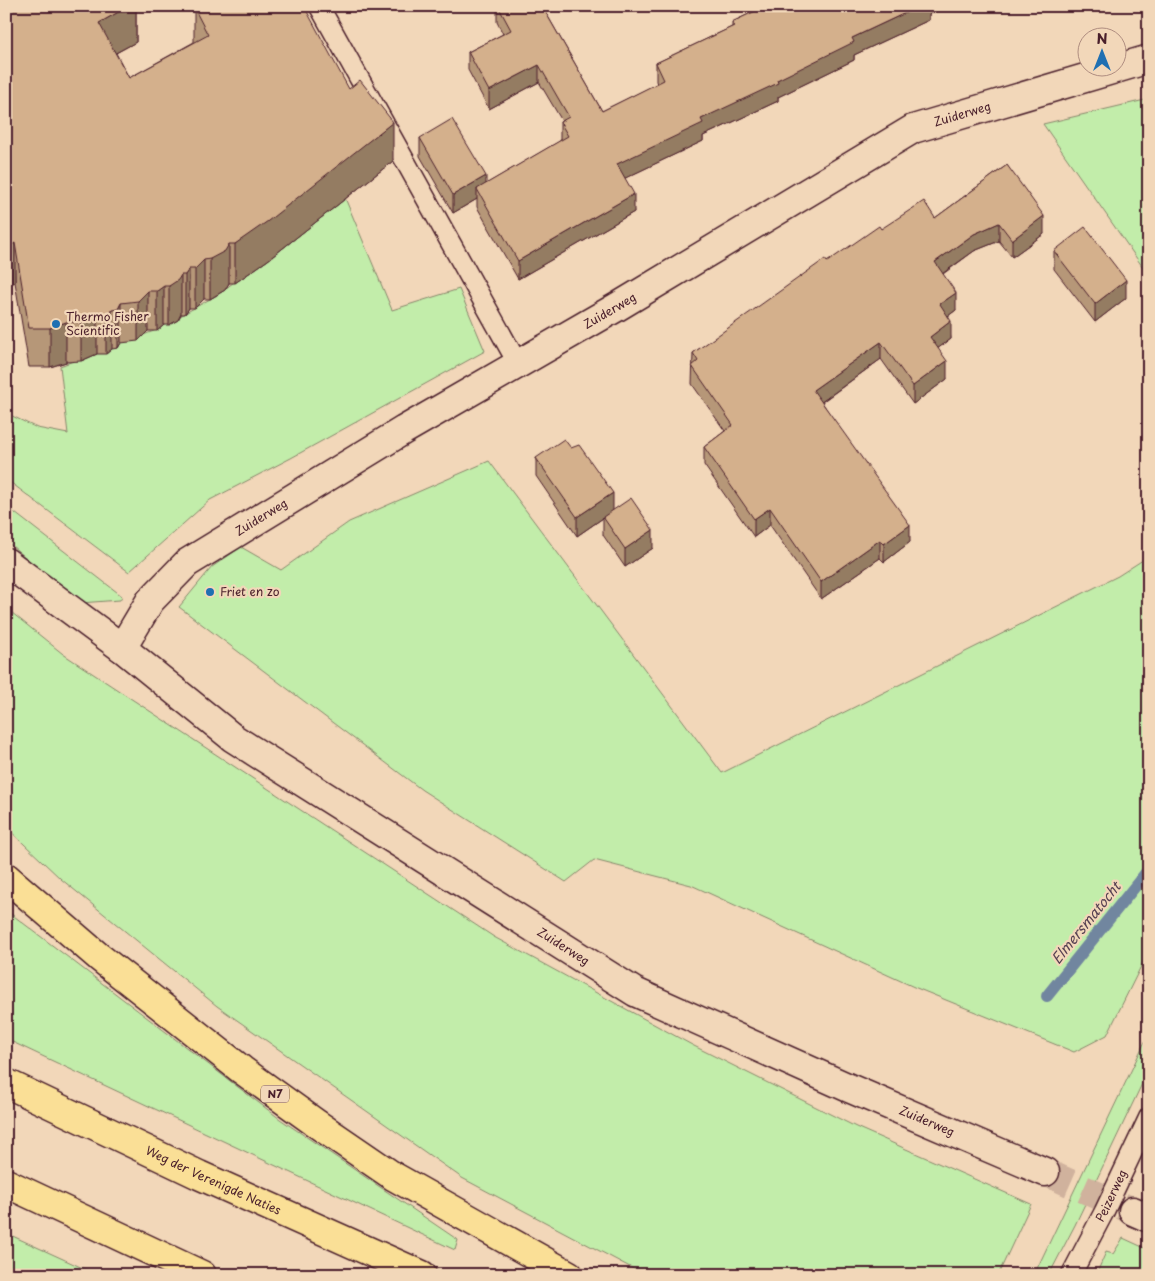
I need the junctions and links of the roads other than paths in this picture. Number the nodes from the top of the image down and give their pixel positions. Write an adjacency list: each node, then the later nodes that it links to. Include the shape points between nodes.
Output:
1 (319, 6): 3 (lane)
2 (1149, 59): 3 (street, Zuiderweg, via 913,129)
3 (518, 364): 5 (street, Zuiderweg, via 187,563 150,601)
4 (6, 562): 5 (street, Zuiderweg)
5 (122, 648): 9 (street, Zuiderweg, via 233,738 635,992)
6 (6, 877): 13 (highway, N7, via 99,957 242,1070 317,1124 393,1176)
7 (6, 1083): 12 (highway, Weg der Verenigde Naties, via 199,1175)
8 (1149, 1117): 14 (lane, Peizerweg)
9 (1045, 1172)
10 (6, 1183): 11 (highway)
11 (202, 1275)
12 (422, 1275)
13 (569, 1275)
14 (1071, 1275)

